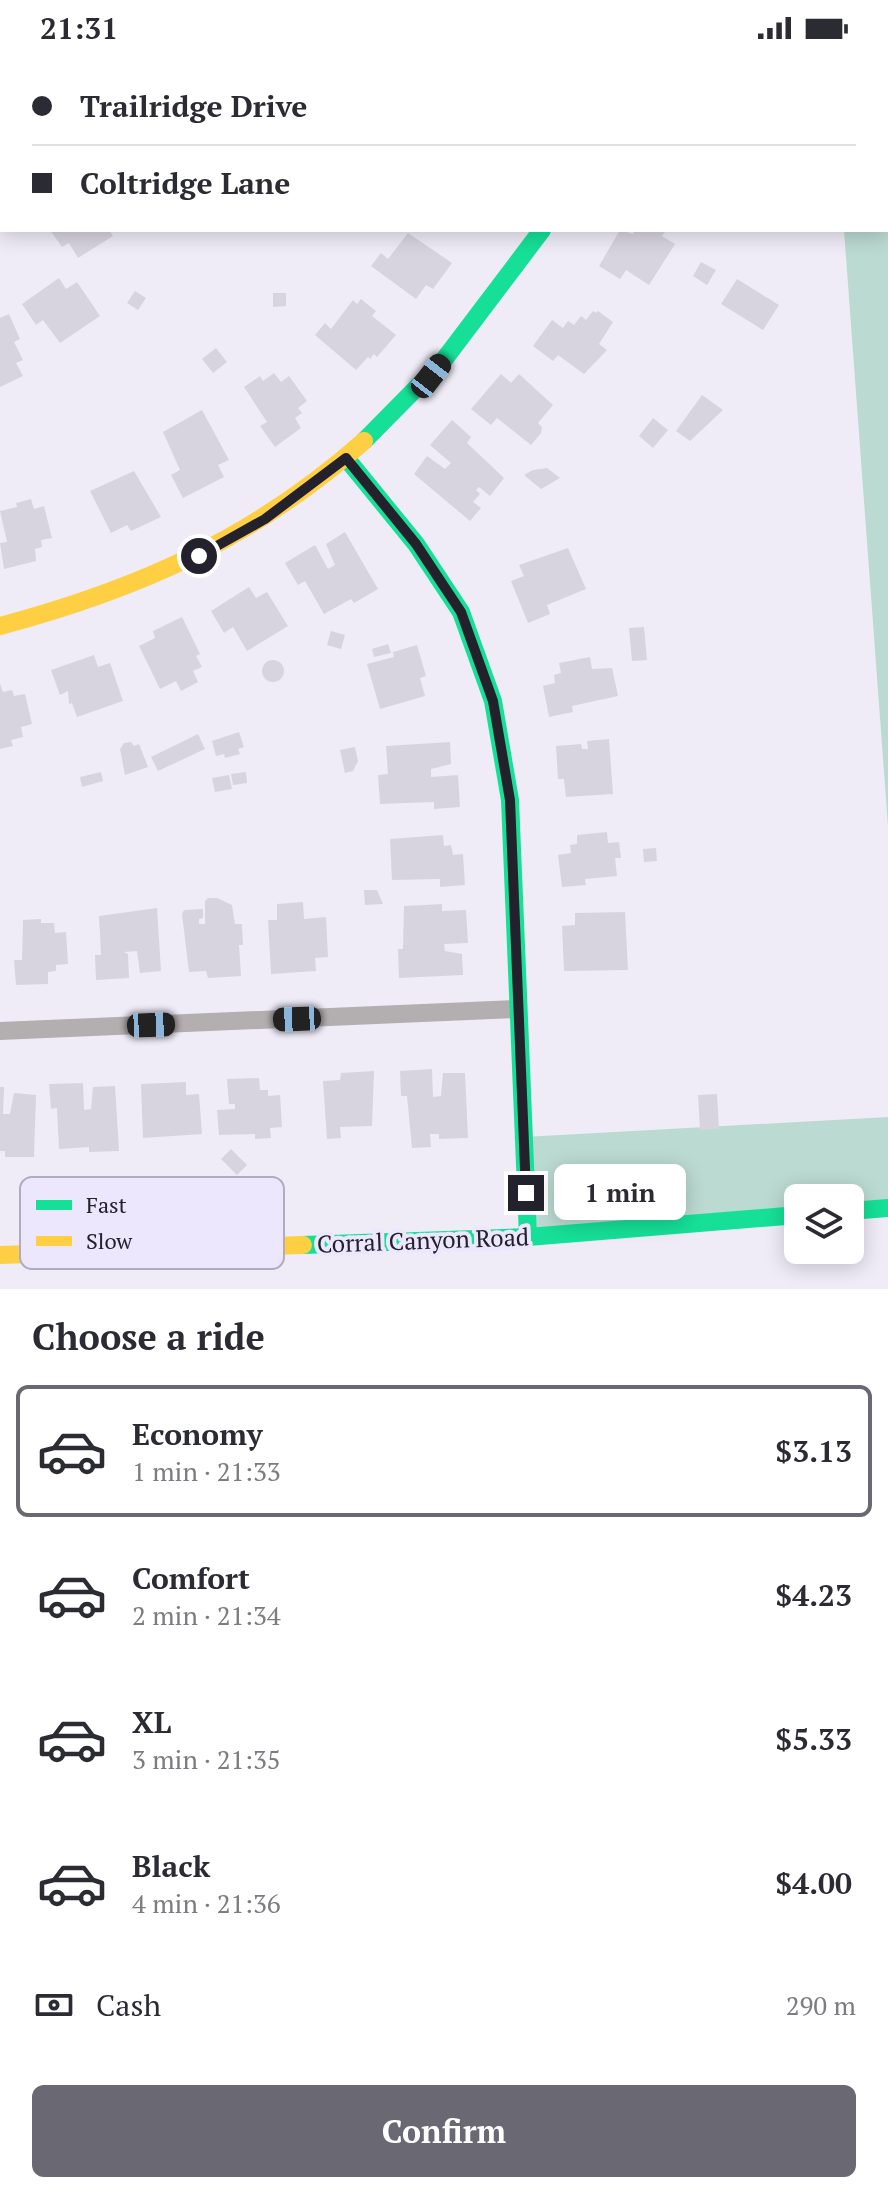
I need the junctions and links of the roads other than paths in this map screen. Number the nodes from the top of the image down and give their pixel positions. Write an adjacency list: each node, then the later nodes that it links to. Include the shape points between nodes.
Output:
1 (540, 232): 2 (street, via 431,376)
2 (346, 458): 3 (street, via 265,519 156,577 87,603); 4 (street, via 416,544 461,612 493,701 510,800)
3 (0, 626)
4 (517, 1009): 5 (street); 9 (street)
5 (0, 1031)
6 (888, 1208): 7 (street)
7 (864, 1210)
8 (784, 1216): 9 (street, Corral Canyon Road)
9 (528, 1237): 10 (street, Corral Canyon Road)
10 (284, 1245)
11 (20, 1254): 12 (street, Corral Canyon Road)
12 (0, 1255)

